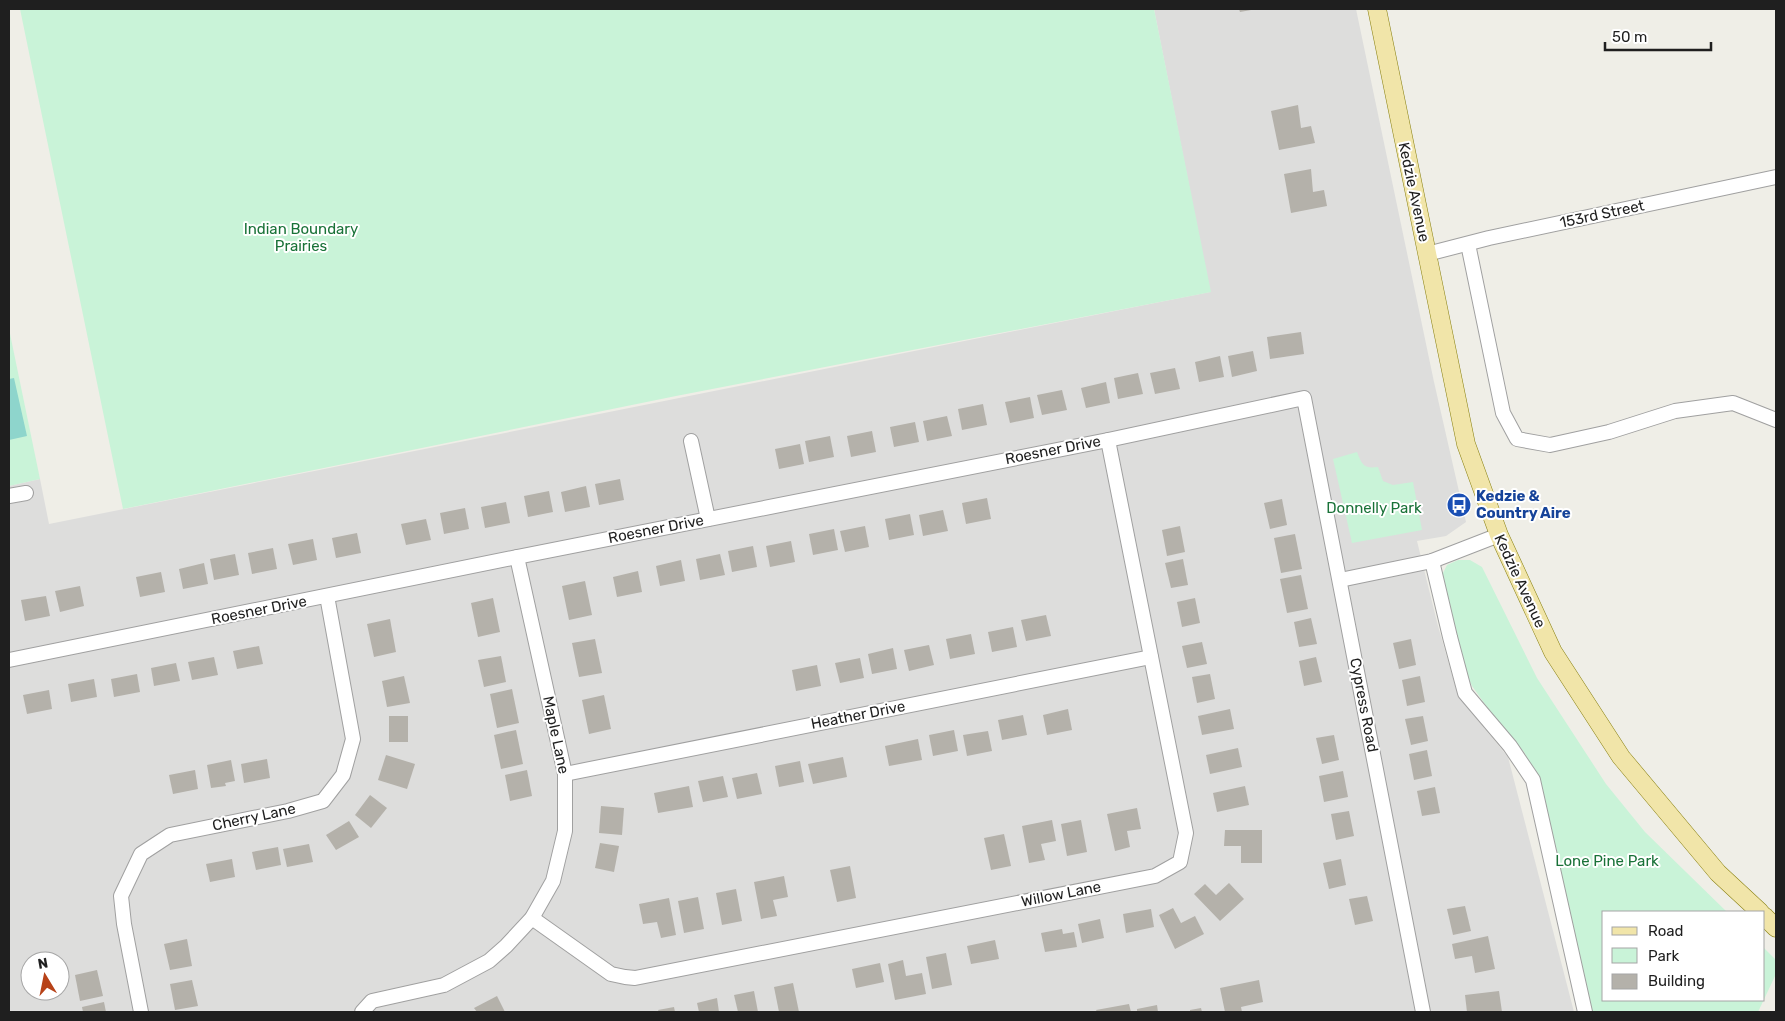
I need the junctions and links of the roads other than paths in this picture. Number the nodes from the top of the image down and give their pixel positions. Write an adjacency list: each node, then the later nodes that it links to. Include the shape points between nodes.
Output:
1 (1377, 9): 4 (main road, Kedzie Avenue)
2 (1776, 177): 3 (street, 153rd Street)
3 (1468, 244): 4 (street, 153rd Street); 6 (street, via 1503,413 1517,439 1550,445 1609,432 1675,411 1733,403)
4 (1427, 254): 12 (main road, Kedzie Avenue, via 1466,444)
5 (1304, 398): 7 (street, Roesner Drive); 15 (street, Cypress Road)
6 (1776, 420)
7 (1108, 440): 11 (street, Roesner Drive); 17 (street, Willow Lane)
8 (691, 441): 11 (street)
9 (26, 493): 10 (street)
10 (9, 496)
11 (708, 519): 13 (street, Roesner Drive)
12 (1499, 536): 14 (street); 20 (main road, Kedzie Avenue, via 1553,652 1621,757 1718,873)
13 (517, 557): 16 (street, Roesner Drive); 19 (street, Maple Lane)
14 (1432, 561): 15 (street); 27 (street, via 1465,693 1510,746 1533,780)
15 (1340, 580): 26 (street, Cypress Road)
16 (327, 596): 18 (street, Roesner Drive); 24 (street, Cherry Lane, via 353,739 343,775 323,800 288,811 170,834 141,854 120,896)
17 (1151, 657): 19 (street, Heather Drive); 22 (street, Willow Lane, via 1186,833 1180,862 1155,876 635,978 610,974)
18 (9, 660)
19 (565, 774): 22 (street, Maple Lane, via 564,831 553,881)
20 (1759, 911)
21 (1765, 917): 23 (main road)
22 (532, 918): 25 (street, Maple Lane, via 489,961 444,985 372,1001)
23 (1776, 928)
24 (141, 1012)
25 (362, 1012)
26 (1423, 1012)
27 (1585, 1012)

